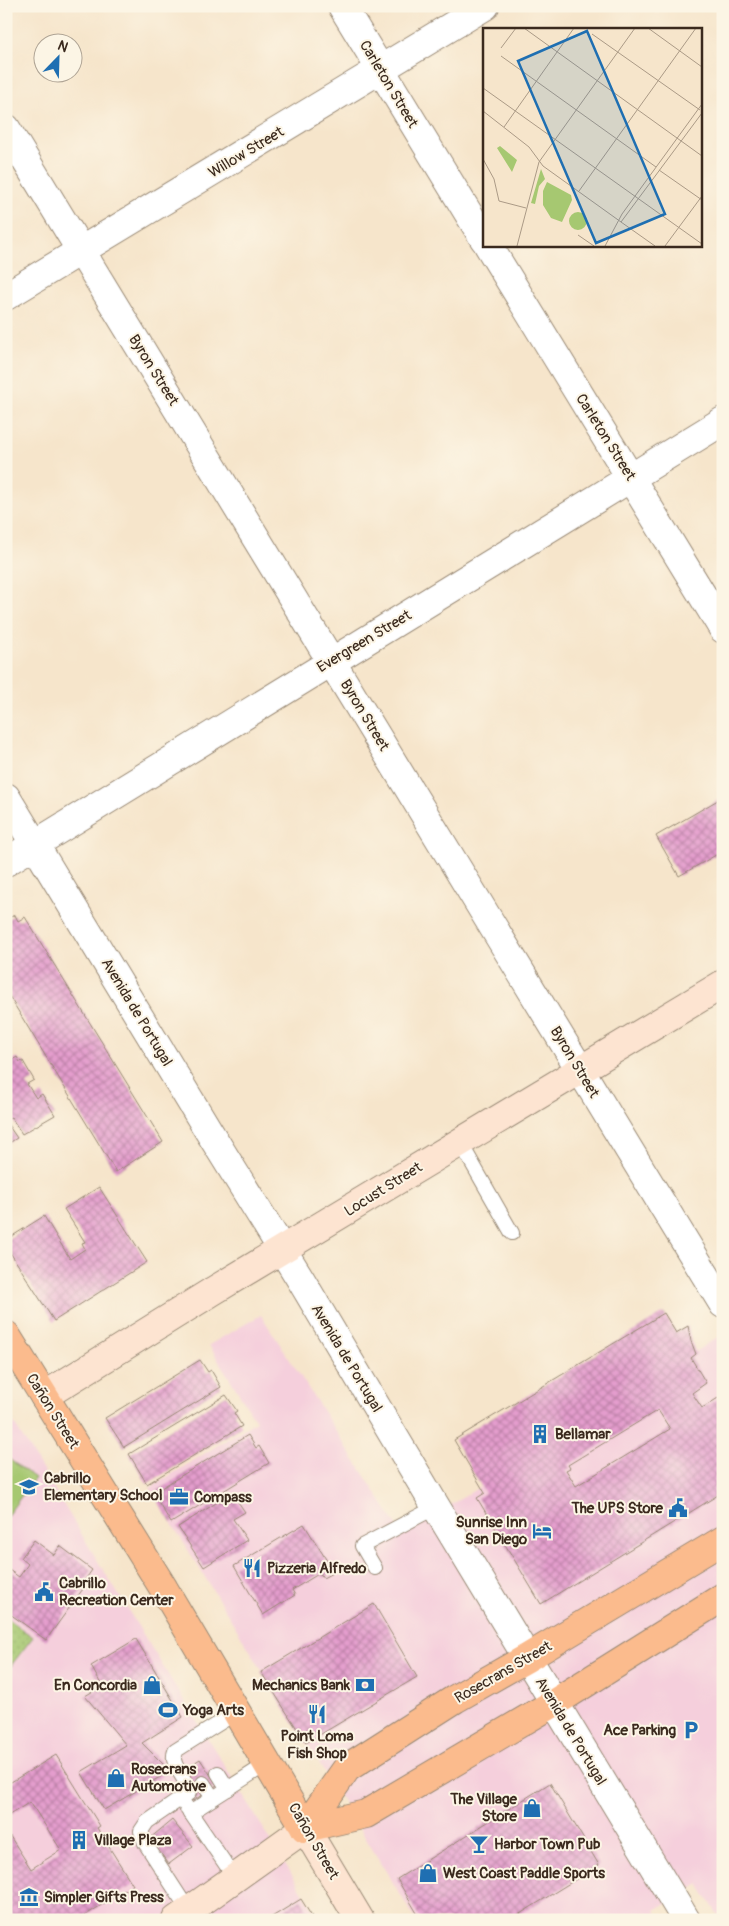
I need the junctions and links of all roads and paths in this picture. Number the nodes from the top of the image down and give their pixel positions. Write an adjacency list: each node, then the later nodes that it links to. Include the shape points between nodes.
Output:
1 (342, 6): 3 (street, Carleton Street)
2 (485, 6): 3 (street, Willow Street)
3 (380, 71): 5 (street, Carleton Street); 7 (street, Willow Street)
4 (6, 128): 7 (street, Byron Street)
5 (483, 237)
6 (489, 246): 10 (street, Carleton Street)
7 (81, 251): 8 (street, Willow Street); 12 (street, Byron Street)
8 (6, 296)
9 (723, 420): 10 (street, Evergreen Street)
10 (631, 478): 11 (street, Carleton Street); 12 (street, Evergreen Street)
11 (723, 629)
12 (332, 661): 14 (street, Evergreen Street); 17 (street, Byron Street)
13 (6, 797): 14 (street, Avenida de Portugal)
14 (36, 844): 15 (street, Evergreen Street); 20 (street, Avenida de Portugal)
15 (6, 862)
16 (723, 984): 17 (street, Locust Street)
17 (580, 1071): 18 (street, Locust Street); 21 (street, Byron Street)
18 (460, 1142): 19 (lane); 20 (street, Locust Street)
19 (512, 1233)
20 (282, 1251): 23 (street, Locust Street); 24 (street, Avenida de Portugal)
21 (723, 1304)
22 (6, 1335): 23 (main road, Cañon Street)
23 (44, 1396): 30 (main road, Cañon Street)
24 (436, 1507): 26 (lane, via 362,1546); 28 (street, Avenida de Portugal)
25 (723, 1540): 28 (main road, Rosecrans Street)
26 (375, 1568)
27 (720, 1604): 29 (main road, Rosecrans Street)
28 (527, 1658): 29 (street, Avenida de Portugal); 38 (main road, Rosecrans Street, via 455,1699 347,1768)
29 (554, 1703): 38 (main road, Rosecrans Street, via 366,1814); 42 (street, Avenida de Portugal)
30 (237, 1712): 31 (main road, Cañon Street); 36 (lane, via 198,1742 182,1752 175,1751 174,1759 189,1790)
31 (268, 1763): 34 (lane); 38 (main road, Cañon Street)
32 (218, 1773): 34 (lane)
33 (203, 1783): 35 (lane)
34 (228, 1789): 35 (lane)
35 (213, 1798): 37 (lane)
36 (181, 1799): 37 (lane); 40 (lane, via 147,1822 141,1835)
37 (190, 1813): 39 (lane)
38 (306, 1828): 39 (street, Rosecrans Street); 41 (street, Cañon Street)
39 (235, 1878): 40 (street, Rosecrans Street)
40 (182, 1915)
41 (360, 1920)
42 (686, 1920)

